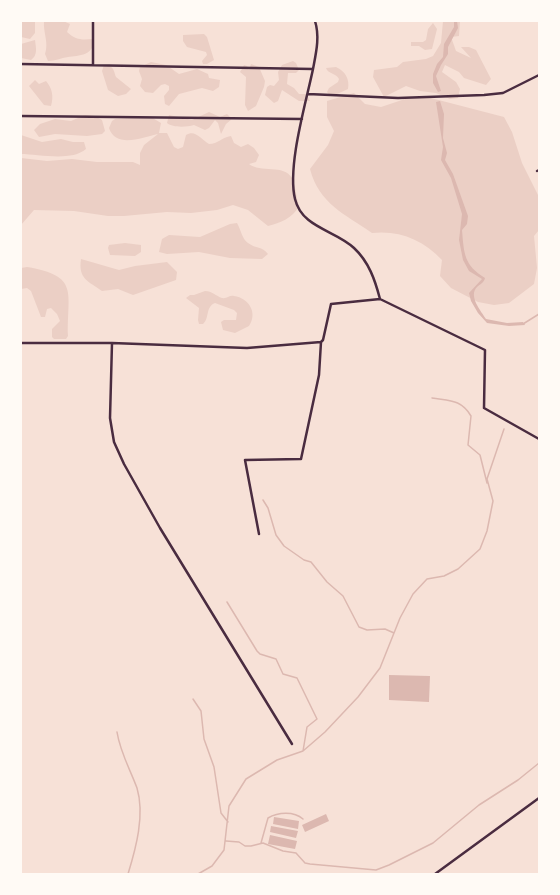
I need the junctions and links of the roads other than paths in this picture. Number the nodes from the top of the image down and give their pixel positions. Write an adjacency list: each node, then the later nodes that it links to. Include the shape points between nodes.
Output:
1 (93, 21): 4 (street)
2 (315, 21): 5 (street, via 318,33)
3 (21, 64): 4 (street)
4 (92, 65): 5 (street)
5 (313, 69): 7 (street)
6 (539, 76): 7 (street, via 502,93 484,95 398,98)
7 (308, 94): 9 (street)
8 (21, 116): 9 (street)
9 (302, 120): 10 (street, via 294,166 298,207 310,221 358,251 375,278)
10 (380, 299): 11 (street, via 331,304); 14 (street, via 485,350 484,408)
11 (321, 342): 13 (street, via 247,348); 15 (street, via 320,369 301,459 245,460)
12 (21, 343): 13 (street)
13 (112, 343): 16 (street, via 110,418 114,442 160,528)
14 (539, 438)
15 (259, 534)
16 (292, 744)
17 (539, 798): 18 (street)
18 (435, 874)

